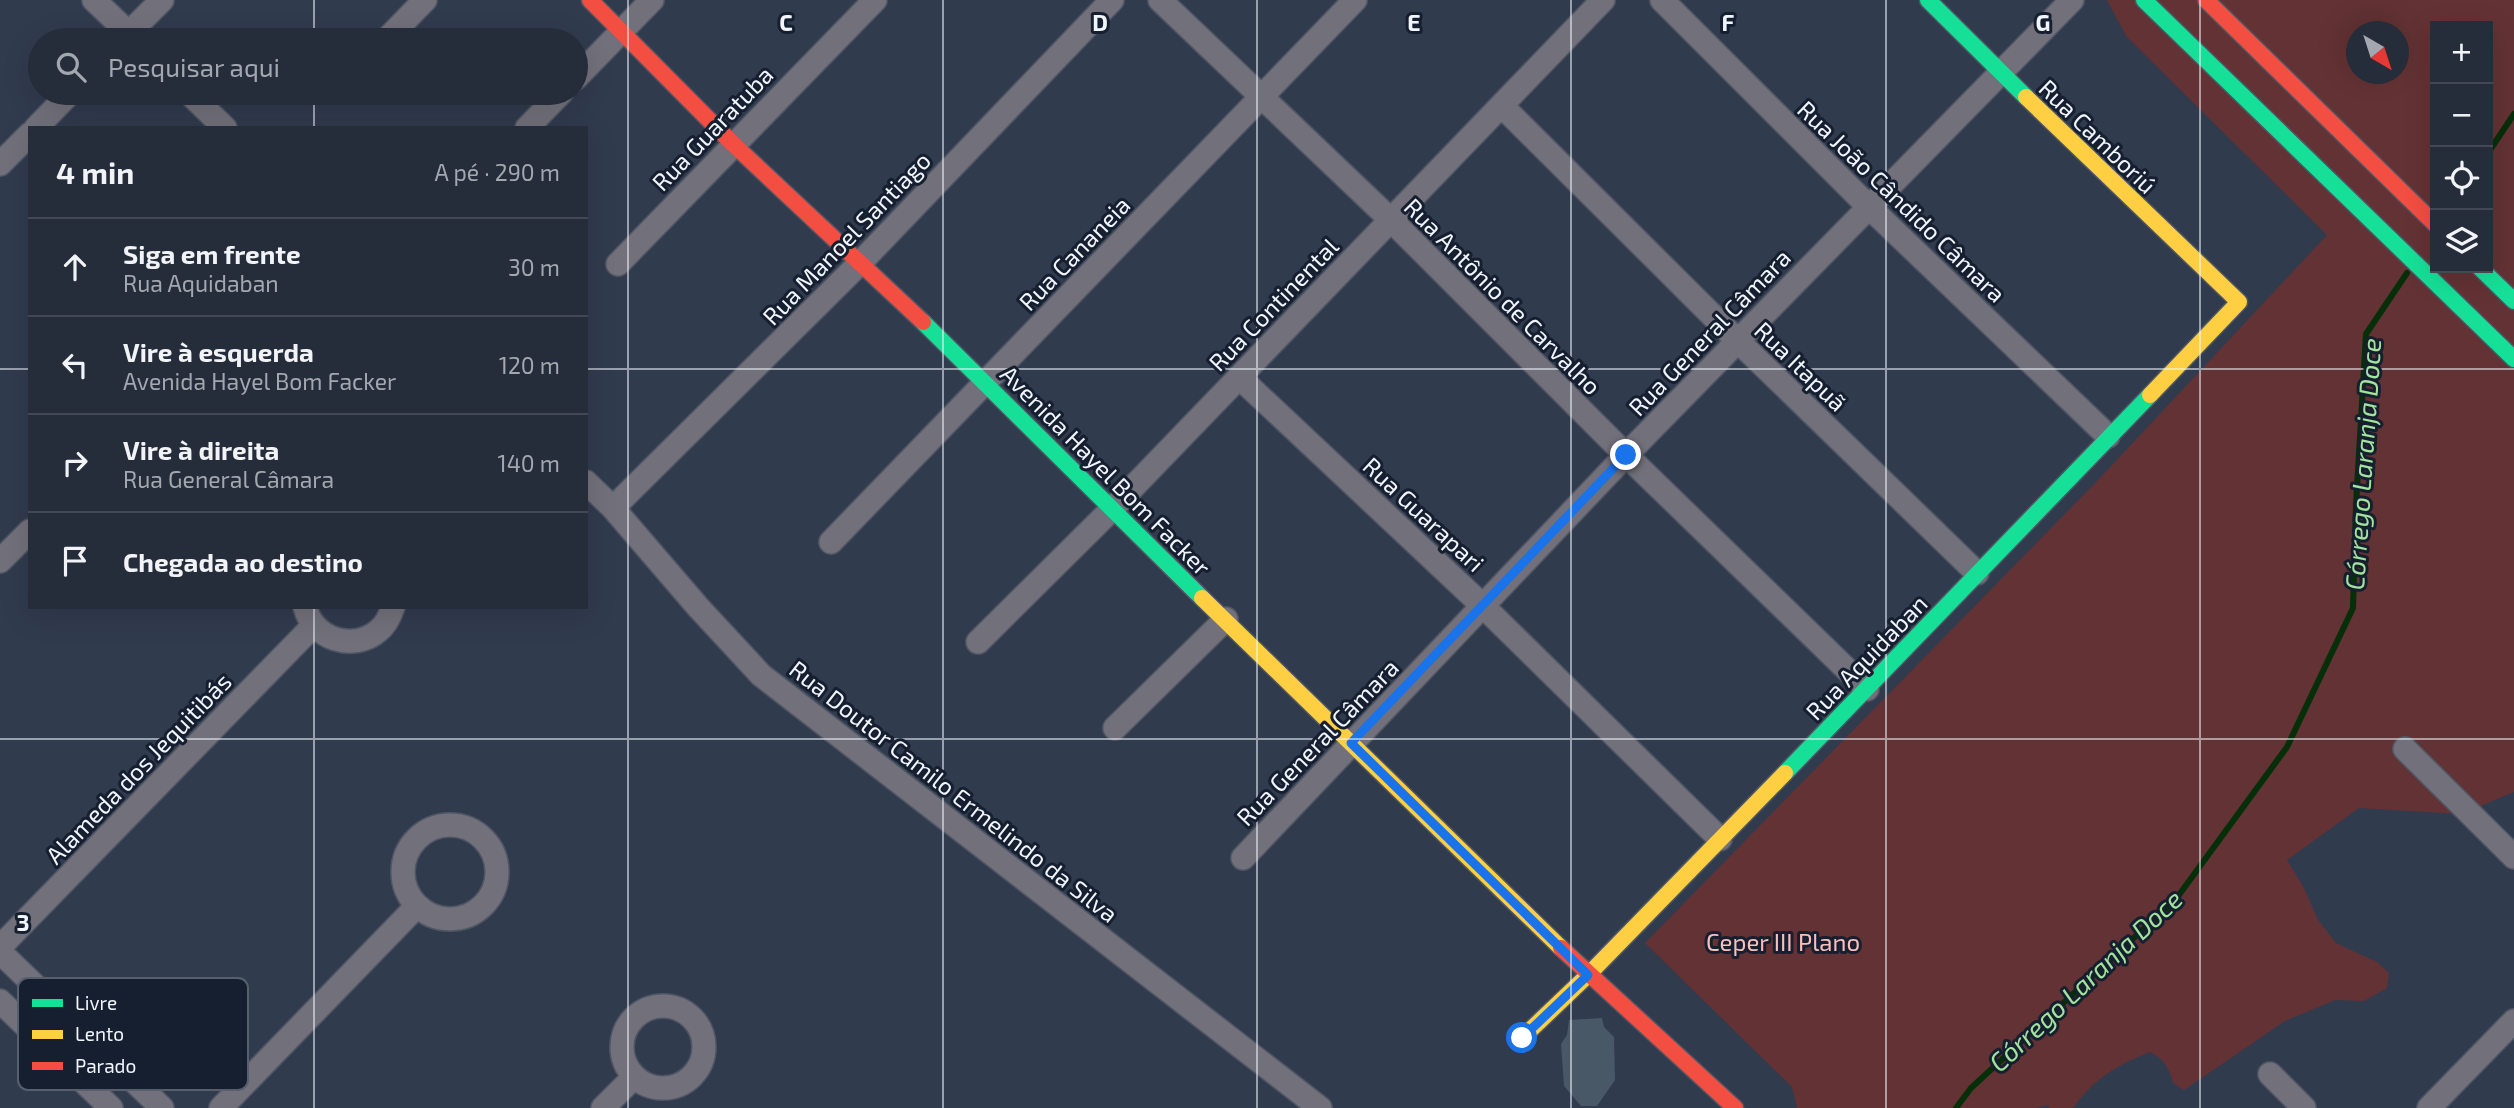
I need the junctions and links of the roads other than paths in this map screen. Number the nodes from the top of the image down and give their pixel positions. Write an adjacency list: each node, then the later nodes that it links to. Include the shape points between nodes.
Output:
1 (94, 0): 16 (street)
2 (162, 0): 17 (street)
3 (425, 0): 18 (street)
4 (590, 0): 19 (street, Avenida Hayel Bom Facker)
5 (652, 0): 19 (street)
6 (875, 0): 31 (street, Rua Guaratuba)
7 (1112, 0): 36 (street, Rua Manoel Santiago)
8 (1160, 0): 22 (street, Rua Antônio de Carvalho)
9 (1356, 0): 22 (street, Rua Cananeia)
10 (1603, 0): 26 (street, Rua Continental)
11 (1662, 0): 33 (street, Rua João Cândido Câmara)
12 (1928, 0): 21 (street, Rua Camboriú)
13 (2072, 0): 21 (street, Rua General Câmara)
14 (2144, 0): 42 (street)
15 (2206, 0): 34 (street)
16 (120, 28)
17 (138, 28)
18 (398, 28)
19 (622, 32): 20 (street); 31 (street, Avenida Hayel Bom Facker)
20 (588, 66)
21 (2002, 74): 33 (street, Rua General Câmara); 40 (street, Rua Camboriú)
22 (1262, 98): 35 (street, Rua Antônio de Carvalho); 44 (street, Rua Cananeia)
23 (58, 105): 27 (street)
24 (201, 105): 28 (street)
25 (549, 105): 29 (street)
26 (1502, 106): 35 (street, Rua Continental); 41 (street, Rua Itapuã)
27 (38, 126)
28 (223, 126)
29 (529, 126)
30 (28, 136): 32 (street)
31 (733, 144): 36 (street, Avenida Hayel Bom Facker); 37 (street, Rua Guaratuba)
32 (0, 164)
33 (1869, 207): 41 (street, Rua General Câmara); 45 (street, Rua João Cândido Câmara)
34 (2430, 219)
35 (1391, 220): 43 (street, Rua Continental); 46 (street, Rua Antônio de Carvalho)
36 (861, 262): 44 (street, Avenida Hayel Bom Facker); 48 (street, Rua Manoel Santiago)
37 (618, 264)
38 (2485, 273): 39 (street)
39 (2514, 301)
40 (2239, 302): 45 (street, Rua Aquidaban)
41 (1737, 340): 46 (street, Rua General Câmara); 53 (street, Rua Itapuã)
42 (2514, 359)
43 (1239, 377): 49 (street, Rua Continental); 54 (street, Rua Guarapari)
44 (985, 382): 49 (street, Avenida Hayel Bom Facker); 51 (street, Rua Cananeia)
45 (2108, 436): 53 (street, Rua Aquidaban)
46 (1626, 455): 54 (street, Rua General Câmara); 59 (street, Rua Antônio de Carvalho)
47 (588, 484): 48 (street, Rua Doutor Camilo Ermelindo da Silva)
48 (613, 508): 84 (street, Rua Doutor Camilo Ermelindo da Silva, via 761,675)
49 (1111, 510): 57 (street, Avenida Hayel Bom Facker); 58 (street, Rua Continental)
50 (28, 533): 52 (street)
51 (831, 542)
52 (0, 561)
53 (1977, 573): 59 (street, Rua Aquidaban)
54 (1483, 606): 61 (street, Rua General Câmara); 63 (street, Rua Guarapari)
55 (392, 609): 56 (street, Alameda dos Jequitibás, via 379,631 352,642 324,635)
56 (310, 616): 67 (street, Alameda dos Jequitibás)
57 (1226, 619): 60 (street); 61 (street, Avenida Hayel Bom Facker)
58 (978, 642)
59 (1867, 689): 63 (street, Rua Aquidaban)
60 (1115, 727)
61 (1351, 743): 65 (street, Rua General Câmara); 68 (street, Avenida Hayel Bom Facker)
62 (2405, 749): 64 (street)
63 (1720, 839): 68 (street, Rua Aquidaban)
64 (2514, 857)
65 (1243, 858)
66 (417, 906): 66 (street, via 446,919 476,912 495,887 497,872 487,843 461,826 431,829 419,838 404,864 408,894); 76 (street)
67 (0, 949): 69 (street)
68 (1588, 975): 73 (street, Rua Aquidaban); 85 (street, Avenida Hayel Bom Facker)
69 (30, 978)
70 (0, 1001): 71 (street)
71 (18, 1018)
72 (2514, 1021): 87 (street)
73 (1522, 1038)
74 (2270, 1074): 86 (street)
75 (634, 1077): 83 (street)
76 (248, 1080)
77 (92, 1090): 80 (street)
78 (144, 1090): 81 (street)
79 (238, 1090): 82 (street)
80 (111, 1108)
81 (162, 1108)
82 (221, 1108)
83 (603, 1108)
84 (1320, 1108)
85 (1735, 1108)
86 (2304, 1108)
87 (2428, 1108)

